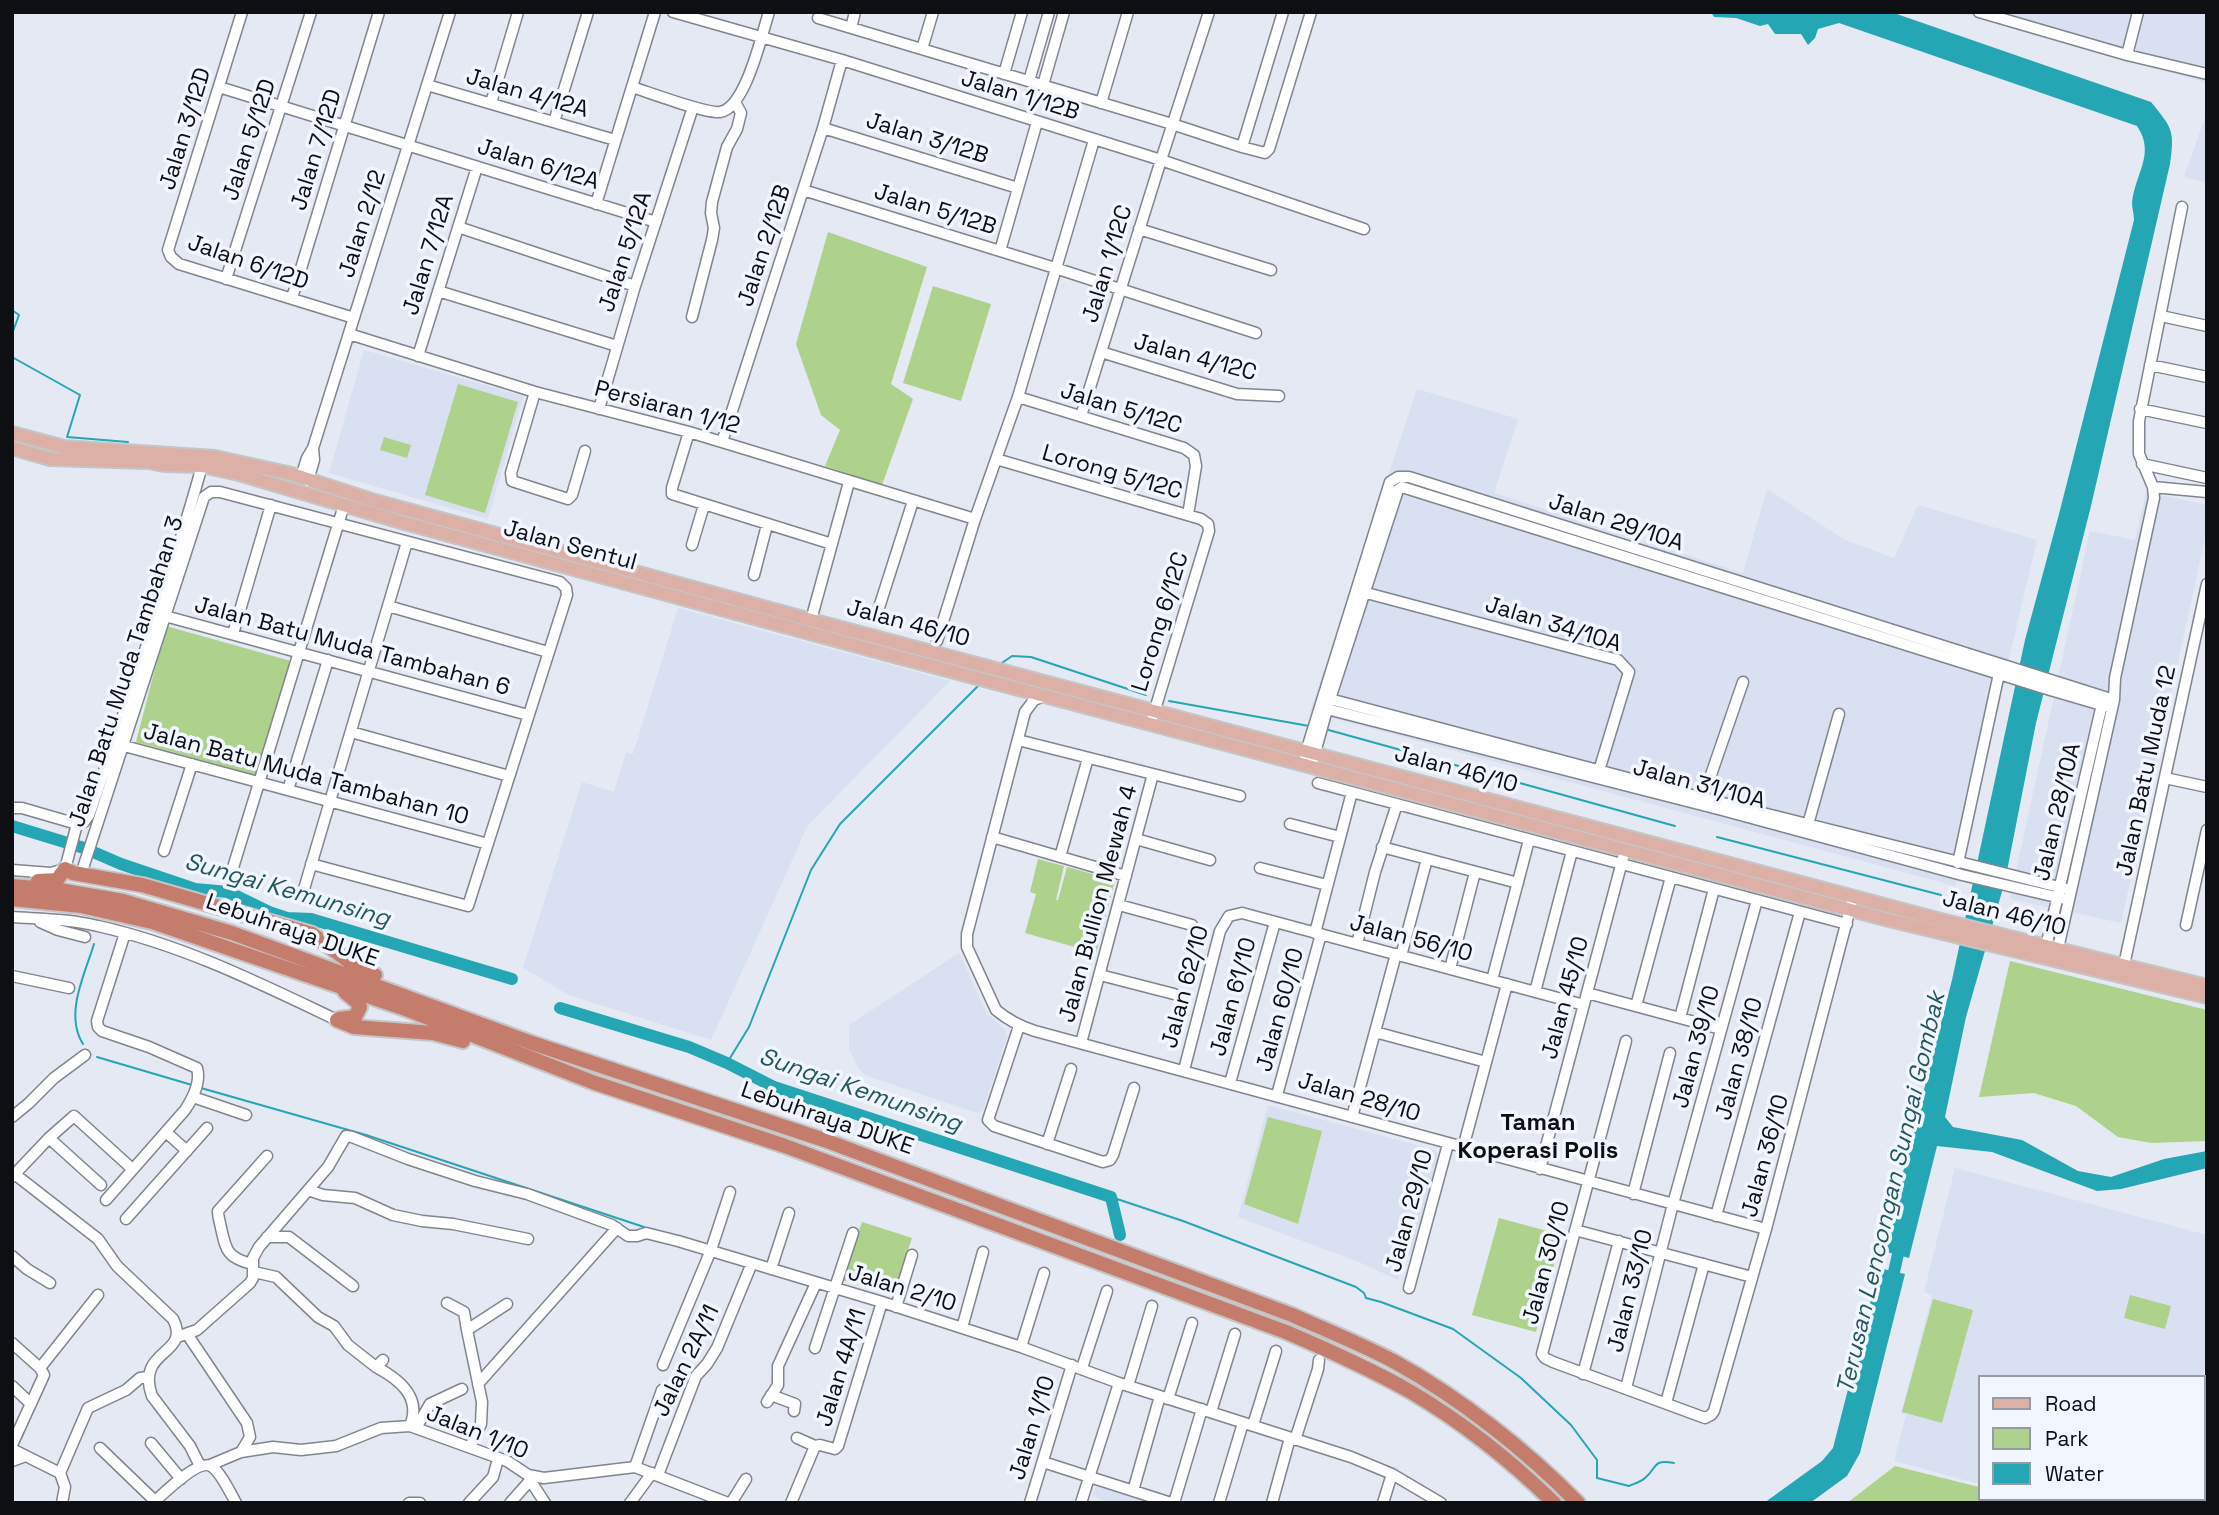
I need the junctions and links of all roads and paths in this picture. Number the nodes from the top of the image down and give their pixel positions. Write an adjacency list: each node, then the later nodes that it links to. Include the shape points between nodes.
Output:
1 (242, 12): 32 (street, Jalan 3/12D)
2 (311, 12): 37 (street, Jalan 5/12D)
3 (379, 12): 42 (street, Jalan 7/12D)
4 (450, 12): 30 (street, Jalan 2/12)
5 (518, 12): 35 (street)
6 (588, 12): 40 (street)
7 (654, 12): 33 (street)
8 (673, 12): 23 (street, Jalan 1/12B)
9 (769, 12): 23 (street)
10 (855, 12): 22 (street)
11 (933, 12): 24 (street)
12 (1022, 12): 27 (street)
13 (1049, 12): 29 (street)
14 (1064, 12): 31 (street)
15 (1128, 12): 36 (street)
16 (1209, 12): 41 (street, Jalan 1/12C)
17 (1283, 12): 47 (street)
18 (1311, 12): 47 (street, via 1269,149 1265,153)
19 (1979, 12): 25 (street)
20 (2138, 12): 25 (street)
21 (818, 18): 22 (street)
22 (851, 28): 24 (street)
23 (761, 37): 26 (street, Jalan 1/12B); 34 (street, via 749,77)
24 (922, 49): 27 (street)
25 (2127, 55): 28 (street)
26 (842, 60): 39 (street, Jalan 1/12B); 43 (street, Jalan 2/12B)
27 (1004, 74): 29 (street)
28 (2207, 74)
29 (1029, 81): 31 (street)
30 (427, 85): 35 (street, Jalan 4/12A); 46 (street, Jalan 2/12)
31 (1043, 85): 36 (street)
32 (219, 87): 37 (street, Jalan 6/12A); 59 (street, Jalan 3/12D, via 168,250)
33 (632, 87): 38 (street); 45 (street)
34 (735, 102): 38 (street, via 720,112); 69 (street, via 740,120 712,202 712,240)
35 (491, 103): 40 (street, Jalan 4/12A)
36 (1101, 103): 41 (street)
37 (281, 106): 42 (street, Jalan 6/12A); 62 (street, Jalan 5/12D)
38 (693, 107): 54 (street, Jalan 5/12A)
39 (1037, 121): 44 (street, Jalan 1/12B); 50 (street)
40 (554, 122): 45 (street, Jalan 4/12A)
41 (1172, 124): 47 (street); 48 (street, Jalan 1/12C)
42 (345, 126): 46 (street, Jalan 6/12A); 66 (street, Jalan 7/12D)
43 (823, 128): 50 (street, Jalan 3/12B); 51 (street, Jalan 2/12B)
44 (1094, 139): 48 (street, Jalan 1/12B); 60 (street)
45 (615, 140): 52 (street)
46 (408, 145): 49 (street, Jalan 6/12A); 68 (street, Jalan 2/12)
47 (1242, 147)
48 (1161, 160): 56 (street, Jalan 1/12C); 57 (street, Jalan 1/12B)
49 (477, 167): 52 (street, Jalan 6/12A); 55 (street, Jalan 7/12A)
50 (1018, 188): 58 (street)
51 (803, 190): 58 (street, Jalan 5/12B); 88 (street, Jalan 2/12B)
52 (596, 204): 54 (street, Jalan 6/12A)
53 (2182, 207): 67 (street)
54 (656, 222): 63 (street, Jalan 5/12A)
55 (458, 227): 63 (street); 65 (street, Jalan 7/12A)
56 (1139, 229): 61 (street); 64 (street, Jalan 1/12C)
57 (1364, 229)
58 (1000, 251): 60 (street, Jalan 5/12B)
59 (171, 257): 62 (street, Jalan 6/12D, via 179,264)
60 (1055, 268): 64 (street, Jalan 5/12B); 80 (street)
61 (1271, 270)
62 (226, 279): 66 (street, Jalan 6/12D)
63 (635, 286): 73 (street, Jalan 5/12A)
64 (1121, 289): 71 (street, Jalan 5/12B); 74 (street, Jalan 1/12C)
65 (438, 291): 73 (street); 75 (street, Jalan 7/12A)
66 (292, 299): 68 (street, Jalan 6/12D)
67 (2161, 316): 70 (street); 76 (street)
68 (354, 317): 72 (street, Jalan 2/12)
69 (692, 317)
70 (2207, 326)
71 (1256, 333)
72 (349, 334): 75 (street, Persiaran 1/12); 97 (street, Jalan 2/12)
73 (617, 346): 81 (street, Jalan 5/12A)
74 (1101, 352): 79 (street, Jalan 4/12C, via 1237,394); 83 (street, Jalan 1/12C)
75 (418, 356): 78 (street, Persiaran 1/12)
76 (2150, 365): 77 (street); 82 (street)
77 (2207, 376)
78 (535, 392): 81 (street, Persiaran 1/12); 91 (street, via 512,481 568,499)
79 (1279, 396)
80 (1018, 397): 83 (street, Jalan 5/12C); 93 (street)
81 (599, 409): 85 (street, Persiaran 1/12)
82 (2140, 409): 84 (street); 94 (street, via 2138,442)
83 (1081, 416): 109 (street, Jalan 5/12C, via 1194,455)
84 (2207, 423)
85 (689, 432): 88 (street, Persiaran 1/12); 108 (street, via 672,494)
86 (12, 433): 87 (main road)
87 (31, 439): 89 (main road); 92 (main road)
88 (722, 442): 98 (street, Persiaran 1/12)
89 (64, 447): 92 (main road); 97 (main road, via 215,457 292,474)
90 (12, 448): 92 (main road)
91 (585, 451)
92 (44, 455): 95 (main road)
93 (996, 459): 109 (street, Lorong 5/12C); 110 (street)
94 (2143, 464): 96 (street); 100 (street)
95 (202, 466): 101 (main road); 147 (street)
96 (2207, 478)
97 (304, 481): 99 (main road); 101 (main road); 103 (main road)
98 (849, 482): 105 (street, Persiaran 1/12); 115 (street)
99 (331, 488): 104 (main road); 107 (main road)
100 (2153, 488): 102 (street); 140 (street, Jalan 28/10A)
101 (287, 490): 103 (main road)
102 (2207, 492)
103 (312, 496): 107 (main road)
104 (367, 499): 107 (main road); 119 (main road, Jalan Sentul)
105 (913, 501): 110 (street, Persiaran 1/12); 124 (street)
106 (271, 505): 111 (street); 123 (street, Jalan Batu Muda Tambahan 3, via 220,492 204,497); 126 (street)
107 (344, 505): 111 (street); 122 (main road, Jalan Sentul)
108 (704, 505): 112 (street); 116 (street)
109 (1188, 515): 113 (street, Lorong 5/12C, via 1208,524)
110 (975, 519): 128 (street)
111 (339, 524): 114 (street); 129 (street)
112 (767, 525): 115 (street); 117 (street)
113 (1209, 531): 144 (street, Lorong 6/12C)
114 (407, 542): 121 (street); 130 (street, via 555,581 566,588)
115 (832, 544): 125 (street)
116 (692, 545)
117 (754, 575)
118 (2207, 584): 127 (street, Jalan Batu Muda 12)
119 (697, 589): 125 (main road, Jalan 46/10)
120 (1361, 591): 133 (street, Jalan 29/10A, via 1390,482 1409,477); 139 (street, Jalan 29/10A); 152 (street, Jalan 34/10A, via 1619,660 1629,672)
121 (388, 606): 130 (street); 134 (street)
122 (727, 610): 132 (main road, Jalan 46/10)
123 (165, 616): 126 (street, Jalan Batu Muda Tambahan 6); 147 (street, Jalan Batu Muda Tambahan 3)
124 (876, 617)
125 (811, 620): 132 (main road, Jalan 46/10)
126 (233, 634): 129 (street, Jalan Batu Muda Tambahan 6)
127 (2201, 637): 154 (street, Jalan Batu Muda 12)
128 (937, 641)
129 (299, 652): 131 (street, Jalan Batu Muda Tambahan 6); 155 (street)
130 (548, 652): 143 (street)
131 (328, 660): 134 (street, Jalan Batu Muda Tambahan 6); 158 (street)
132 (975, 670): 135 (main road, Jalan 46/10)
133 (2001, 670): 140 (street, Jalan 29/10A); 184 (street)
134 (369, 671): 143 (street, Jalan Batu Muda Tambahan 6); 145 (street)
135 (1005, 678): 137 (main road, Jalan 46/10); 144 (main road, Jalan 46/10)
136 (1743, 682): 161 (street)
137 (1017, 688): 138 (main road, Jalan 46/10); 141 (street)
138 (1045, 696): 141 (street, via 1034,700); 144 (main road, Jalan 46/10)
139 (1325, 703): 149 (street, Jalan 29/10A); 152 (street, Jalan 31/10A)
140 (2108, 703): 200 (street, Jalan 28/10A)
141 (1025, 712): 146 (street)
142 (1839, 714): 167 (street)
143 (528, 715): 153 (street)
144 (1152, 717): 149 (main road, Jalan 46/10)
145 (351, 732): 153 (street); 162 (street)
146 (1018, 740): 148 (street); 168 (street)
147 (118, 745): 150 (street, Jalan Batu Muda Tambahan 10); 166 (street, via 89,814); 185 (street, Jalan Batu Muda Tambahan 3)
148 (1088, 758): 151 (street); 178 (street)
149 (1309, 759): 174 (main road, Jalan 46/10)
150 (192, 764): 155 (street, Jalan Batu Muda Tambahan 10); 176 (street)
151 (1153, 774): 160 (street); 171 (street, Jalan Bullion Mewah 4)
152 (1598, 774): 161 (street, Jalan 31/10A); 167 (street, Jalan 31/10A)
153 (509, 776): 173 (street)
154 (2165, 778): 157 (street); 219 (street, Jalan Batu Muda 12)
155 (259, 783): 158 (street, Jalan Batu Muda Tambahan 10); 188 (street)
156 (1318, 783): 159 (street)
157 (2207, 787)
158 (288, 790): 162 (street, Jalan Batu Muda Tambahan 10)
159 (1352, 792): 163 (street); 169 (street, Jalan 60/10)
160 (1240, 796)
161 (1703, 798): 167 (street, Jalan 31/10A)
162 (330, 802): 173 (street, Jalan Batu Muda Tambahan 10); 182 (street)
163 (1397, 804): 172 (street); 175 (street)
164 (12, 808): 166 (street)
165 (1290, 824): 169 (street)
166 (76, 827): 181 (street)
167 (1807, 829): 184 (street, Jalan 31/10A); 200 (street, Jalan 31/10A, via 1962,876)
168 (992, 837): 178 (street); 236 (street, via 967,947 996,1010)
169 (1340, 837): 194 (street, Jalan 60/10)
170 (2206, 837): 198 (street)
171 (1136, 839): 180 (street); 190 (street, Jalan Bullion Mewah 4)
172 (1529, 839): 177 (street); 193 (street)
173 (488, 844): 182 (street, via 468,906)
174 (1628, 844): 183 (street, Jalan 45/10); 203 (main road, Jalan 46/10)
175 (1382, 847): 179 (street); 216 (street)
176 (164, 851)
177 (1572, 851): 183 (street); 228 (street)
178 (1060, 856): 190 (street)
179 (1427, 859): 189 (street); 218 (street)
180 (1210, 860)
181 (67, 862): 187 (street, via 51,873); 192 (highway, via 60,877 52,881); 239 (highway, via 72,873 142,885 312,934 361,970)
182 (311, 864): 196 (street)
183 (1622, 864): 191 (street); 229 (street, Jalan 45/10)
184 (1961, 864): 200 (street, Jalan 31/10A)
185 (83, 868)
186 (1260, 868): 194 (street)
187 (12, 870)
188 (232, 871)
189 (1475, 872): 193 (street); 220 (street)
190 (1126, 876): 204 (street, Jalan Bullion Mewah 4)
191 (1671, 877): 197 (street); 233 (street)
192 (12, 880)
193 (1518, 883): 223 (street)
194 (1327, 885): 214 (street, Jalan 60/10)
195 (12, 886): 239 (highway, Lebuhraya DUKE, via 87,894 159,910)
196 (304, 889)
197 (1714, 889): 202 (street); 234 (street)
198 (2194, 889): 199 (street); 211 (street)
199 (2207, 892)
200 (2065, 894): 217 (street, Jalan 28/10A)
201 (12, 900): 226 (highway, Lebuhraya DUKE, via 81,906 152,922)
202 (1757, 900): 205 (street); 237 (street, Jalan 39/10)
203 (1852, 903): 210 (street, Jalan 36/10); 217 (main road, Jalan 46/10)
204 (1119, 905): 212 (street); 221 (street, Jalan Bullion Mewah 4)
205 (1800, 912): 210 (street); 274 (street, Jalan 38/10)
206 (1229, 916): 209 (street, Jalan 56/10, via 1242,913); 247 (street, Jalan 62/10, via 1220,930)
207 (12, 917): 208 (street)
208 (34, 919): 213 (street); 215 (street)
209 (1275, 922): 214 (street, Jalan 56/10); 248 (street, Jalan 61/10)
210 (1847, 924): 277 (street, Jalan 36/10)
211 (2186, 925)
212 (1192, 926)
213 (125, 933): 235 (street, via 197,955); 251 (street, via 98,1027 197,1068)
214 (1318, 934): 216 (street, Jalan 56/10); 250 (street, Jalan 60/10)
215 (85, 937)
216 (1357, 944): 218 (street, Jalan 56/10)
217 (2051, 953): 219 (main road, Jalan 46/10); 231 (main road, Jalan 46/10)
218 (1398, 955): 220 (street, Jalan 56/10); 238 (street)
219 (2124, 965): 225 (main road, Jalan 46/10)
220 (1450, 969): 223 (street, Jalan 56/10)
221 (1100, 975): 230 (street); 241 (street, Jalan Bullion Mewah 4)
222 (12, 976): 227 (street)
223 (1492, 980): 224 (street, Jalan 56/10)
224 (1507, 984): 228 (street, Jalan 56/10); 245 (street)
225 (2207, 986)
226 (338, 987): 235 (highway, via 360,1007 355,1017); 242 (highway, Lebuhraya DUKE)
227 (69, 988)
228 (1535, 992): 232 (street, Jalan 56/10)
229 (1587, 993): 232 (street, Jalan 45/10); 233 (street)
230 (1174, 994)
231 (2207, 997)
232 (1584, 1005): 264 (street, Jalan 45/10)
233 (1636, 1006): 234 (street)
234 (1679, 1018): 237 (street)
235 (337, 1020): 242 (highway, via 354,1027 433,1033)
236 (1019, 1026): 241 (street, Jalan 28/10); 258 (street, via 988,1120)
237 (1721, 1029): 272 (street, Jalan 39/10)
238 (1375, 1032): 245 (street); 254 (street)
239 (517, 1037): 376 (highway, Lebuhraya DUKE, via 824,1140 1346,1338 1396,1363 1496,1430)
240 (1626, 1041): 266 (street, Jalan 30/10)
241 (1081, 1043): 247 (street, Jalan 28/10)
242 (509, 1051): 375 (highway, Lebuhraya DUKE, via 785,1146 1286,1332 1395,1383 1486,1444)
243 (1670, 1053): 270 (street)
244 (85, 1055): 253 (street)
245 (1486, 1062): 260 (street)
246 (1071, 1069): 258 (street)
247 (1184, 1070): 248 (street, Jalan 28/10)
248 (1230, 1083): 250 (street, Jalan 28/10)
249 (1133, 1088): 258 (street, via 1110,1160)
250 (1278, 1095): 254 (street, Jalan 28/10)
251 (194, 1096): 252 (street); 256 (street)
252 (246, 1115)
253 (12, 1117)
254 (1352, 1117): 259 (street, Jalan 28/10)
255 (207, 1128): 261 (street)
256 (167, 1133): 261 (street); 271 (street)
257 (49, 1138): 263 (street, via 74,1116); 265 (street); 267 (street)
258 (1047, 1143)
259 (1448, 1144): 260 (street, Jalan 28/10); 297 (street, Jalan 29/10)
260 (1463, 1148): 264 (street, Jalan 28/10)
261 (187, 1151): 275 (street)
262 (267, 1156): 290 (street, via 218,1211 226,1249)
263 (129, 1166)
264 (1541, 1169): 266 (street, Jalan 28/10)
265 (13, 1174): 309 (street, via 98,1239 117,1266 173,1319)
266 (1588, 1182): 270 (street, Jalan 28/10); 278 (street, Jalan 30/10)
267 (101, 1185)
268 (308, 1190): 276 (street, Jalan 2/10, via 336,1157 346,1136); 280 (street); 281 (street, via 355,1198 422,1222)
269 (730, 1192): 283 (street)
270 (1633, 1194): 272 (street, Jalan 28/10)
271 (106, 1200)
272 (1673, 1204): 274 (street, Jalan 28/10); 285 (street, Jalan 33/10)
273 (789, 1213): 291 (street)
274 (1716, 1216): 277 (street, Jalan 28/10)
275 (126, 1219)
276 (617, 1228): 283 (street, Jalan 2/10, via 628,1236 646,1233); 321 (street)
277 (1766, 1229): 293 (street, Jalan 36/10)
278 (1575, 1230): 282 (street); 319 (street, Jalan 30/10, via 1542,1354)
279 (853, 1233): 298 (street)
280 (267, 1237): 290 (street, via 253,1258); 296 (street, via 289,1237)
281 (528, 1239)
282 (1619, 1241): 285 (street); 319 (street)
283 (711, 1250): 288 (street, Jalan 2/10); 316 (street)
284 (983, 1252): 307 (street)
285 (1661, 1253): 289 (street); 324 (street, Jalan 33/10)
286 (912, 1255): 305 (street)
287 (12, 1256): 294 (street)
288 (752, 1263): 291 (street, Jalan 2/10); 349 (street, Jalan 2A/11, via 717,1348 696,1376)
289 (1704, 1264): 293 (street); 328 (street)
290 (253, 1268): 309 (street, via 243,1291 197,1330); 333 (street, via 276,1277 334,1326 348,1345 396,1378 407,1390)
291 (771, 1269): 295 (street, Jalan 2/10)
292 (1044, 1273): 312 (street)
293 (1752, 1277): 328 (street, Jalan 36/10, via 1714,1411 1705,1418)
294 (50, 1283)
295 (816, 1283): 298 (street, Jalan 2/10); 330 (street, via 778,1366 778,1385 769,1399 795,1404)
296 (353, 1286)
297 (1409, 1288)
298 (835, 1289): 302 (street, Jalan 2/10); 313 (street)
299 (1107, 1292): 317 (street, Jalan 1/10)
300 (97, 1295): 318 (street)
301 (447, 1303): 308 (street, via 464,1312)
302 (883, 1303): 305 (street, Jalan 2/10); 337 (street, Jalan 4A/11, via 838,1446)
303 (507, 1304): 308 (street)
304 (1152, 1306): 322 (street)
305 (896, 1307): 307 (street, Jalan 2/10)
306 (1192, 1323): 327 (street)
307 (962, 1328): 312 (street, Jalan 2/10)
308 (467, 1330): 321 (street)
309 (182, 1335): 320 (street, via 157,1358); 341 (street, via 247,1423 250,1437)
310 (1235, 1335): 331 (street)
311 (12, 1343): 318 (street)
312 (1021, 1347): 317 (street, Jalan 2/10)
313 (815, 1348)
314 (1276, 1351): 332 (street)
315 (1319, 1360): 335 (street)
316 (663, 1365)
317 (1077, 1366): 322 (street, Jalan 2/10); 345 (street, Jalan 1/10)
318 (40, 1368): 329 (street, via 44,1375)
319 (1583, 1374): 324 (street)
320 (148, 1377): 346 (street, via 152,1396); 348 (street, via 88,1408)
321 (478, 1384): 339 (street, via 482,1421)
322 (1124, 1384): 327 (street, Jalan 2/10); 351 (street)
323 (12, 1386): 329 (street)
324 (1626, 1388): 328 (street)
325 (462, 1389): 333 (street, via 430,1404)
326 (662, 1390): 347 (street)
327 (1164, 1398): 331 (street, Jalan 2/10); 355 (street)
328 (1665, 1403)
329 (31, 1405): 338 (street)
330 (794, 1411)
331 (1206, 1411): 332 (street, Jalan 2/10); 370 (street)
332 (1248, 1424): 335 (street, Jalan 2/10); 371 (street)
333 (413, 1427): 339 (street, Jalan 1/10); 341 (street, Jalan 1/10, via 381,1428 336,1446)
334 (797, 1438): 337 (street)
335 (1293, 1439): 350 (street, Jalan 2/10); 372 (street)
336 (151, 1443): 353 (street)
337 (814, 1446): 368 (street)
338 (12, 1447): 342 (street)
339 (470, 1447): 343 (street, Jalan 1/10)
340 (100, 1448): 357 (street)
341 (241, 1452): 346 (street, Jalan 1/10)
342 (26, 1456): 344 (street); 348 (street)
343 (498, 1459): 352 (street, Jalan 1/10); 363 (street, via 493,1477)
344 (12, 1461)
345 (1043, 1462): 351 (street); 369 (street, Jalan 1/10)
346 (205, 1466): 353 (street, Jalan 1/10); 360 (street, via 215,1469)
347 (635, 1466): 349 (street, Jalan 1/10); 352 (street, Jalan 1/10)
348 (60, 1473): 359 (street, via 65,1487)
349 (655, 1474): 356 (street, Jalan 1/10); 366 (street, Jalan 2A/11)
350 (1392, 1474): 373 (street); 374 (street, Jalan 2/10)
351 (1088, 1477): 355 (street); 358 (street)
352 (532, 1478): 364 (street); 365 (street)
353 (181, 1479): 357 (street, Jalan 1/10)
354 (747, 1479): 367 (street)
355 (1133, 1491): 370 (street)
356 (710, 1500): 367 (street, Jalan 1/10)
357 (154, 1502)
358 (1084, 1502)
359 (62, 1503)
360 (236, 1503)
361 (408, 1503): 362 (street)
362 (421, 1503)
363 (469, 1503)
364 (509, 1503)
365 (545, 1503)
366 (630, 1503)
367 (730, 1503)
368 (791, 1503)
369 (1030, 1503)
370 (1172, 1503)
371 (1219, 1503)
372 (1272, 1503)
373 (1383, 1503)
374 (1441, 1503)
375 (1555, 1503)
376 (1578, 1503)

